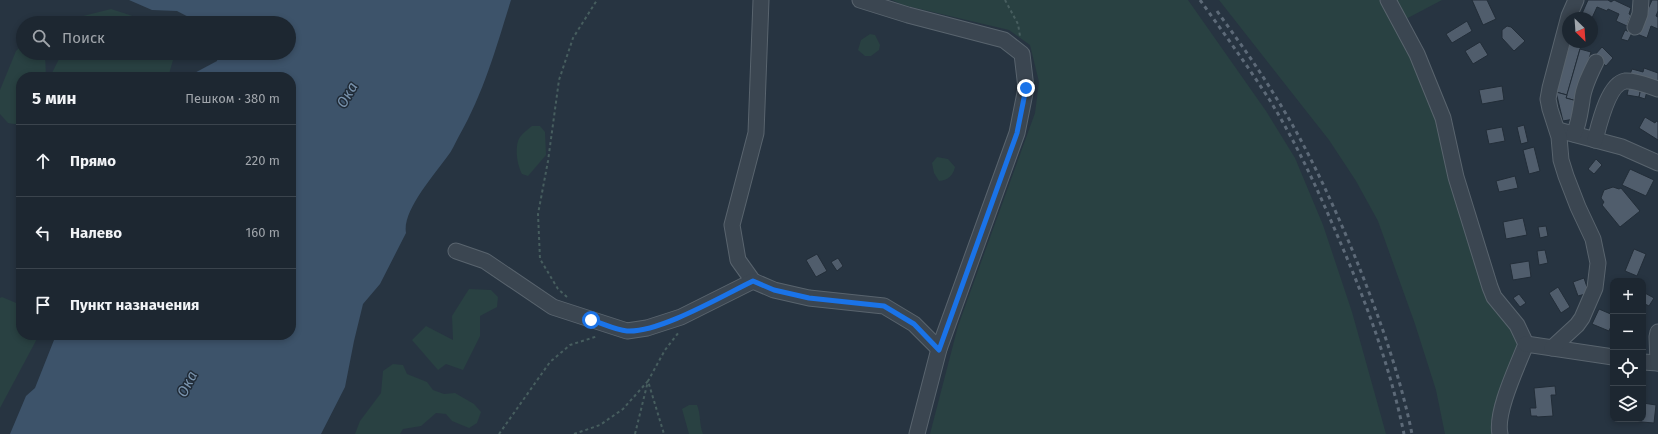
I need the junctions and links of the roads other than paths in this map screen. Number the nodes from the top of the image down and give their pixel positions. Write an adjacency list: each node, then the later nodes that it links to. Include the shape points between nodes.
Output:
1 (761, 0): 14 (street, via 756,133 732,225 738,260)
2 (860, 0): 18 (street, via 908,16 1004,40 1022,54 1026,88 1017,133)
3 (1388, 0): 16 (street, via 1417,54 1443,118 1456,177 1494,297 1517,325)
4 (1576, 0): 9 (street, via 1569,16 1548,99)
5 (1637, 1): 6 (street, via 1640,14)
6 (1635, 27)
7 (1596, 62): 10 (street, via 1590,72 1582,100 1579,124)
8 (1658, 89): 11 (street, via 1629,81 1618,84 1609,98)
9 (1558, 130): 10 (street); 17 (street, via 1561,160 1596,250 1598,273 1595,288 1582,318)
10 (1574, 134): 11 (street)
11 (1595, 140): 12 (street, via 1622,147)
12 (1658, 163)
13 (456, 251): 14 (street, via 485,261 552,307 627,331 647,328 681,317)
14 (753, 281): 18 (street, via 774,290 809,298 884,306 914,324)
15 (1658, 332): 21 (street)
16 (1526, 344): 17 (street); 23 (street, via 1501,413)
17 (1552, 348): 19 (street)
18 (939, 350): 22 (street)
19 (1610, 357)
20 (1646, 362): 21 (street)
21 (1658, 363)
22 (917, 434)
23 (1500, 434)

